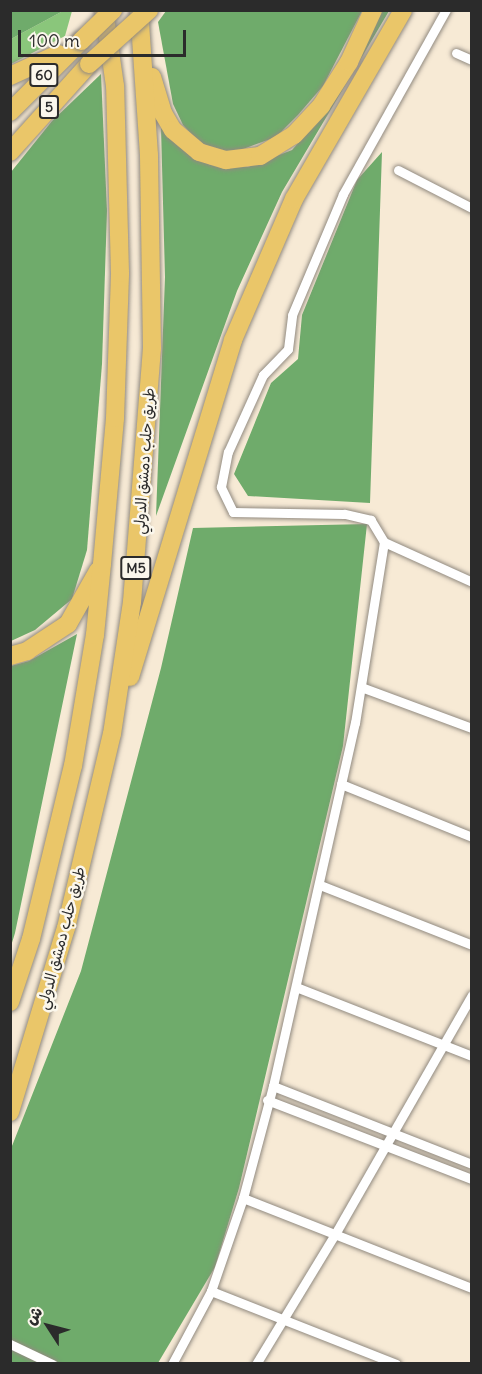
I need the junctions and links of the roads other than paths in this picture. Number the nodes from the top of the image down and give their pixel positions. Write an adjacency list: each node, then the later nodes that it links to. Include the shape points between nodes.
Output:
1 (104, 10): 18 (highway, طريق حلب دمشق الدولي / M5, via 115,86 120,273 115,418)
2 (113, 10): 8 (highway, bridge)
3 (139, 10): 9 (highway, طريق حلب دمشق الدولي / M5)
4 (148, 10): 14 (highway, 5, bridge, via 89,64)
5 (373, 10): 9 (highway, via 334,88 309,121 277,148 243,160 210,158 173,130 163,113)
6 (403, 10): 23 (highway, via 294,199 233,340)
7 (446, 10): 17 (street, via 344,194 292,315 288,349 262,375 228,452 221,487 233,512 344,514 371,520)
8 (81, 41): 12 (highway); 13 (highway, 60)
9 (143, 43): 23 (highway, طريق حلب دمشق الدولي / M5, via 150,155 152,348 132,602)
10 (456, 53): 11 (street)
11 (471, 60)
12 (10, 76)
13 (10, 112)
14 (10, 152)
15 (399, 170): 16 (street)
16 (471, 207)
17 (384, 542): 19 (street); 21 (street)
18 (102, 564): 20 (highway, via 68,624 27,651); 30 (highway, طريق حلب دمشق الدولي / M5, via 95,635 73,766 31,939)
19 (471, 582)
20 (10, 656)
21 (361, 687): 22 (street); 24 (street)
22 (471, 728)
23 (112, 734): 35 (highway, طريق حلب دمشق الدولي / M5, via 66,928)
24 (341, 784): 25 (street); 26 (street)
25 (471, 837)
26 (320, 885): 27 (street); 28 (street)
27 (471, 945)
28 (296, 987): 31 (street); 33 (street)
29 (471, 995): 31 (street)
30 (10, 1002)
31 (443, 1044): 32 (street); 36 (street)
32 (471, 1056)
33 (273, 1086): 34 (street); 36 (street)
34 (267, 1100): 37 (street); 40 (street)
35 (10, 1112)
36 (391, 1132): 37 (street); 38 (street)
37 (386, 1144): 39 (street); 41 (street)
38 (471, 1164)
39 (471, 1179)
40 (243, 1198): 41 (street); 43 (street)
41 (335, 1234): 42 (street); 44 (street)
42 (471, 1288)
43 (211, 1291): 44 (street); 47 (street)
44 (282, 1319): 48 (street); 49 (street)
45 (10, 1344): 46 (street)
46 (52, 1364)
47 (172, 1364)
48 (256, 1364)
49 (396, 1364)

